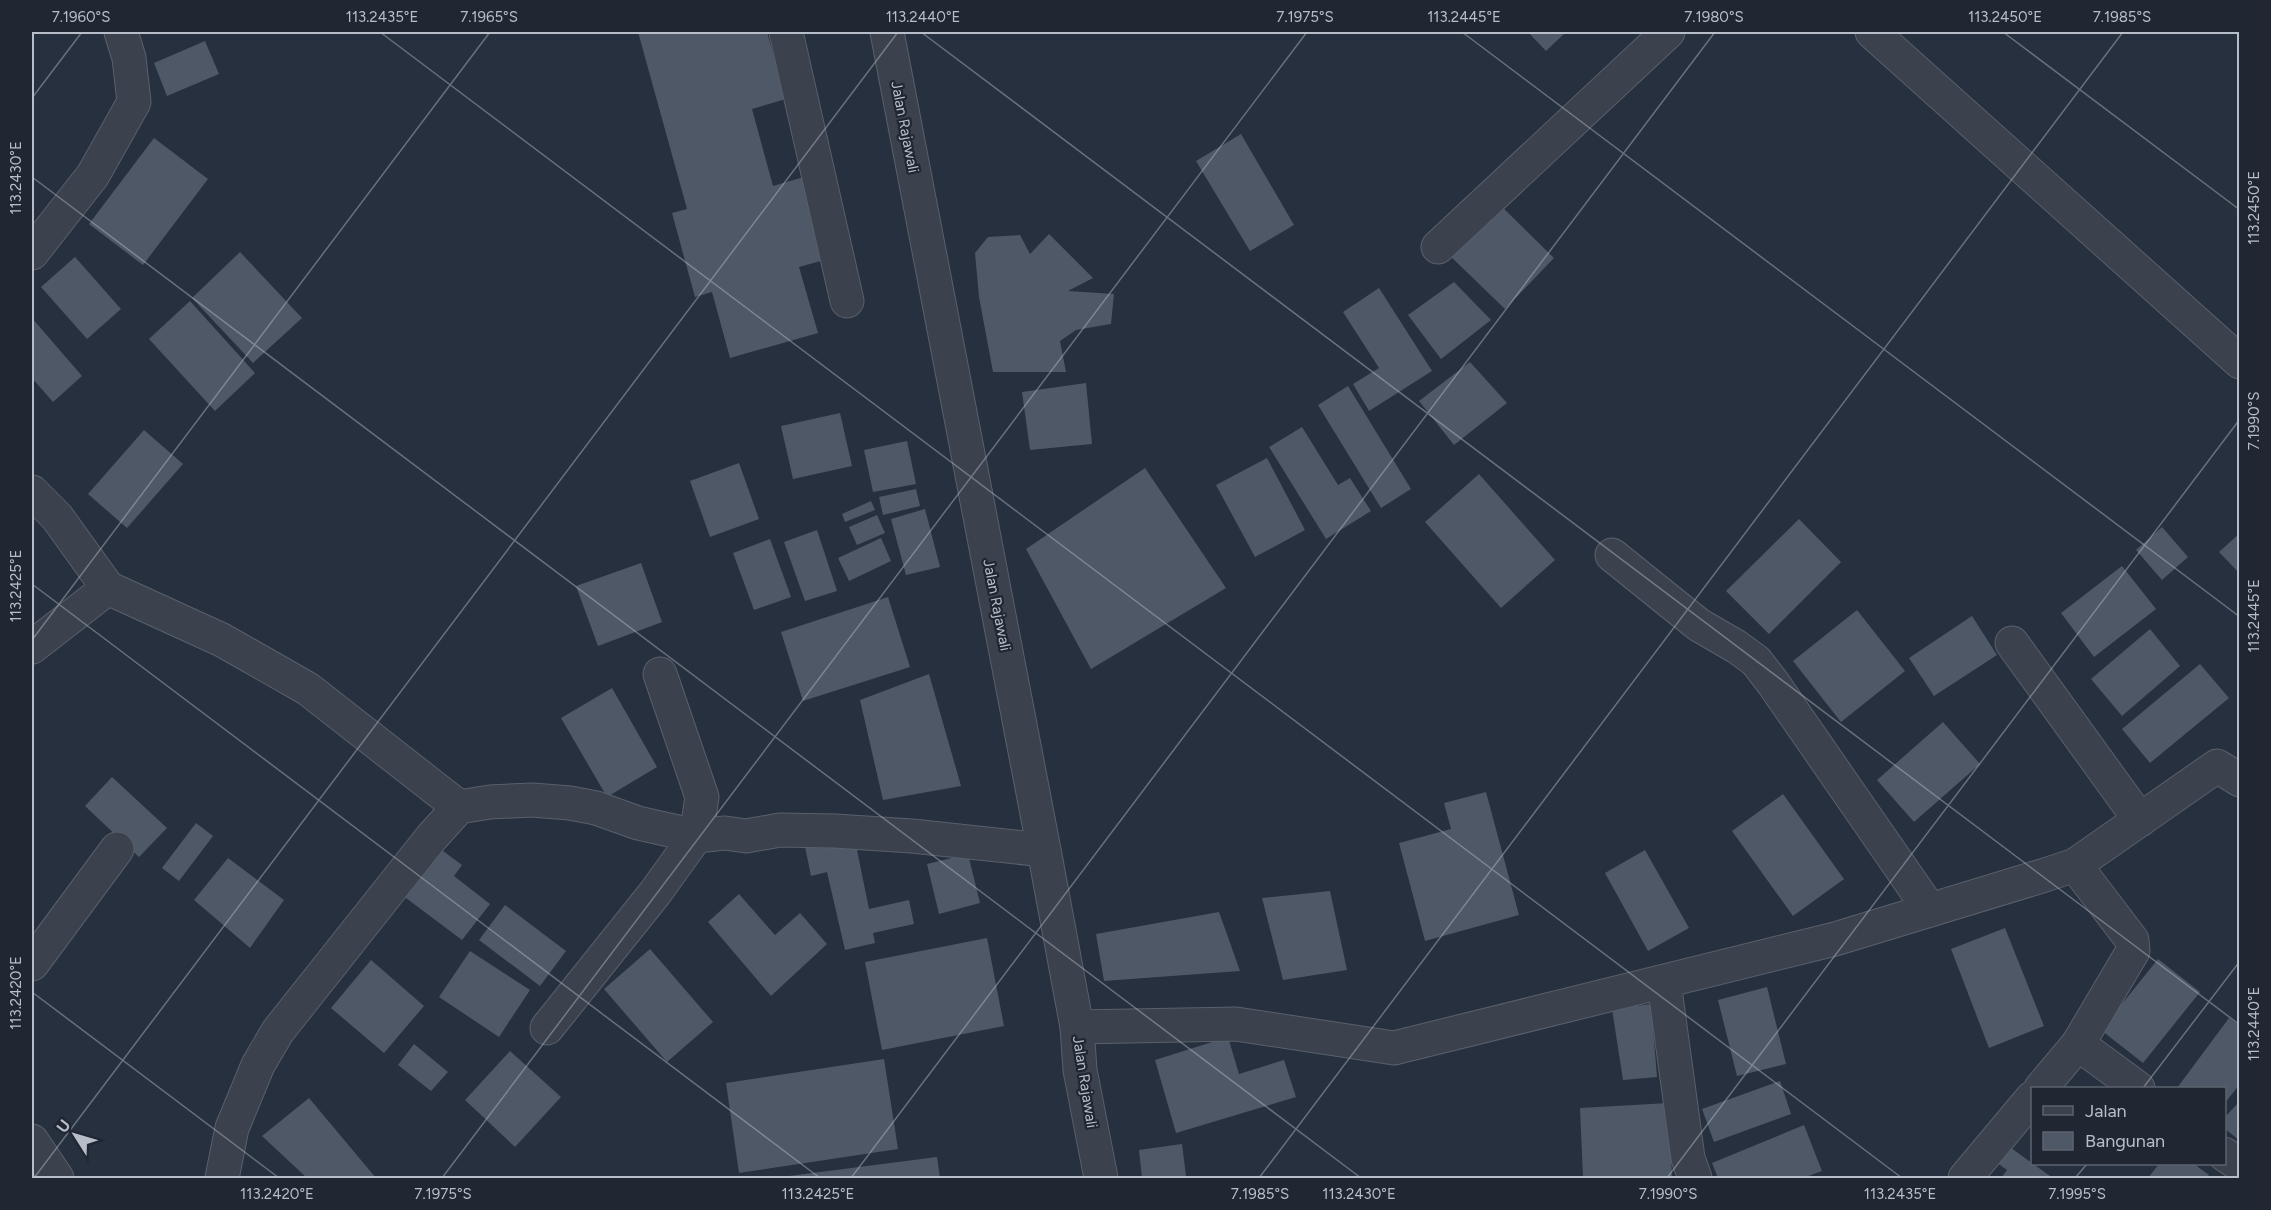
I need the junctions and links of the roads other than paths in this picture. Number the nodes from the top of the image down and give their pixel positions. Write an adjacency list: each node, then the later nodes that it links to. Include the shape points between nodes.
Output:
1 (121, 32): 7 (street, via 129,58 134,102 93,175)
2 (786, 32): 8 (street)
3 (887, 32): 21 (street, Jalan Rajawali)
4 (1668, 32): 6 (street)
5 (1872, 32): 9 (street)
6 (1438, 247)
7 (32, 253)
8 (848, 301)
9 (2240, 362)
10 (32, 492): 12 (street, via 57,517)
11 (1612, 555): 23 (street, via 1699,625 1756,661)
12 (108, 588): 14 (street); 17 (street, via 222,640 308,689)
13 (2012, 644): 18 (street)
14 (32, 647)
15 (660, 674): 19 (street, via 702,796)
16 (2240, 780): 18 (street, via 2217,766)
17 (459, 807): 19 (street, via 532,800 570,803); 36 (street, via 278,1031 258,1065 232,1128)
18 (2140, 820): 22 (street)
19 (696, 836): 21 (street, via 835,831); 27 (street)
20 (117, 849): 24 (street)
21 (1044, 850): 26 (street, Jalan Rajawali)
22 (2075, 865): 23 (street); 28 (street, via 2132,940 2133,951)
23 (1929, 910): 25 (street, via 1835,939)
24 (32, 964)
25 (1664, 982): 26 (street, via 1394,1048 1236,1024); 38 (street, via 1688,1158)
26 (1077, 1027): 37 (street, Jalan Rajawali, via 1080,1070)
27 (547, 1028)
28 (2078, 1044): 29 (street); 30 (street)
29 (2043, 1087)
30 (2135, 1087)
31 (2031, 1099): 39 (street)
32 (32, 1141): 35 (street)
33 (2226, 1155): 34 (street)
34 (2240, 1165)
35 (57, 1179)
36 (222, 1179)
37 (1101, 1179)
38 (1695, 1179)
39 (1965, 1179)

